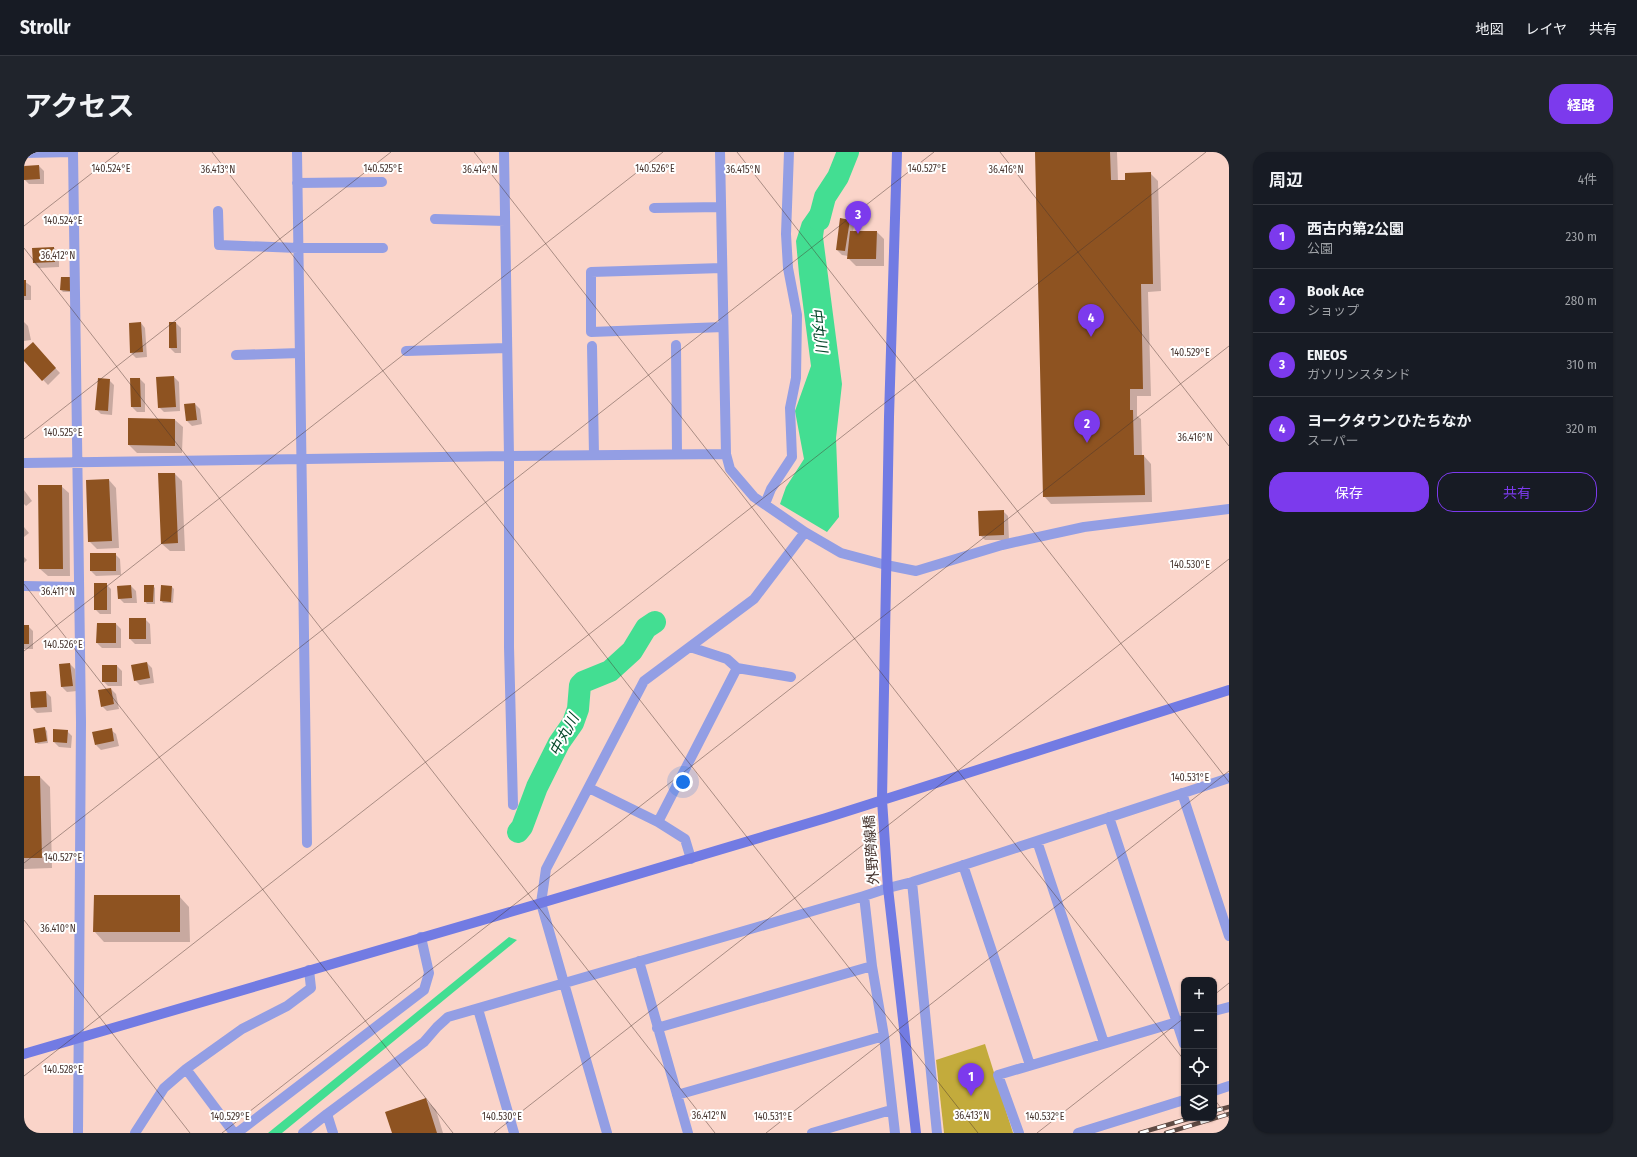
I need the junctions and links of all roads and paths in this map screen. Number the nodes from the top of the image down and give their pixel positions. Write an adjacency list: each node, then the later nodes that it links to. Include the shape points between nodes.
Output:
1 (73, 152): 7 (street); 31 (street)
2 (297, 152): 9 (street)
3 (504, 152): 14 (street)
4 (720, 152): 10 (street)
5 (789, 152): 32 (street, via 786,247 798,315 796,378 790,408 792,457 771,489)
6 (896, 152): 35 (street, 外野跨線橋)
7 (24, 153)
8 (382, 182): 9 (street)
9 (297, 183): 15 (street)
10 (721, 207): 11 (street); 17 (street)
11 (654, 208)
12 (218, 211): 15 (street, via 219,245)
13 (435, 219): 14 (street)
14 (505, 221): 21 (street)
15 (298, 248): 16 (street); 23 (street)
16 (383, 248)
17 (722, 268): 18 (street); 18 (street, via 591,272 591,332)
18 (723, 327): 26 (street)
19 (676, 345): 25 (street)
20 (592, 346): 27 (street)
21 (507, 348): 22 (street); 28 (street)
22 (406, 351)
23 (300, 353): 24 (street); 29 (street)
24 (236, 355)
25 (677, 454): 26 (street); 27 (street)
26 (726, 454): 32 (street, via 730,469 754,497)
27 (594, 455): 28 (street)
28 (510, 456): 29 (street); 46 (street, via 509,632)
29 (301, 458): 31 (street); 50 (street)
30 (24, 463): 31 (street)
31 (77, 463): 37 (street)
32 (765, 504): 34 (street)
33 (1229, 508): 35 (street, via 1084,527 1002,545 916,571)
34 (805, 532): 35 (street, via 841,553); 38 (street, via 754,600)
35 (886, 565): 45 (street, 外野跨線橋)
36 (24, 586): 37 (street)
37 (78, 587): 68 (street, via 81,722)
38 (690, 647): 39 (street, via 727,659); 43 (street, via 644,681)
39 (737, 668): 40 (street); 48 (street)
40 (791, 678)
41 (1229, 690): 45 (street)
42 (1229, 778): 44 (street)
43 (589, 788): 48 (street); 56 (street, via 546,869)
44 (1182, 793): 47 (street); 57 (street)
45 (882, 800): 51 (street); 54 (street, 外野跨線橋)
46 (513, 806)
47 (1109, 817): 49 (street); 66 (street)
48 (658, 822): 51 (street, via 685,839)
49 (1037, 841): 52 (street); 70 (street)
50 (307, 843)
51 (691, 859): 56 (street)
52 (963, 865): 53 (street); 72 (street)
53 (912, 882): 54 (street); 91 (street)
54 (888, 888): 55 (street); 90 (street, 外野跨線橋)
55 (864, 896): 59 (street); 60 (street)
56 (541, 903): 58 (street); 62 (street)
57 (1229, 936)
58 (421, 937): 61 (street); 82 (street, via 429,973 424,990)
59 (639, 962): 62 (street); 67 (street)
60 (872, 966): 67 (street); 69 (street)
61 (309, 970): 68 (street); 73 (street, via 311,988 287,1006 242,1029)
62 (563, 984): 64 (street); 86 (street)
63 (1229, 1007): 65 (street)
64 (478, 1009): 79 (street, via 448,1017 424,1042); 85 (street)
65 (1217, 1010)
66 (1180, 1021): 70 (street)
67 (657, 1028): 76 (street)
68 (80, 1036): 71 (street); 80 (street)
69 (884, 1036): 76 (street); 78 (street)
70 (1104, 1044): 72 (street)
71 (24, 1054)
72 (1030, 1065): 92 (street, via 998,1075)
73 (186, 1069): 81 (street, via 164,1088); 82 (street)
74 (1229, 1086): 75 (street)
75 (1217, 1090)
76 (677, 1095): 87 (street)
77 (1181, 1101): 93 (street)
78 (892, 1110): 88 (street); 89 (street)
79 (327, 1114): 83 (street); 84 (street)
80 (78, 1133)
81 (135, 1133)
82 (236, 1133)
83 (304, 1133)
84 (333, 1133)
85 (514, 1133)
86 (607, 1133)
87 (688, 1133)
88 (812, 1133)
89 (895, 1133)
90 (916, 1133)
91 (937, 1133)
92 (1019, 1133)
93 (1078, 1133)

